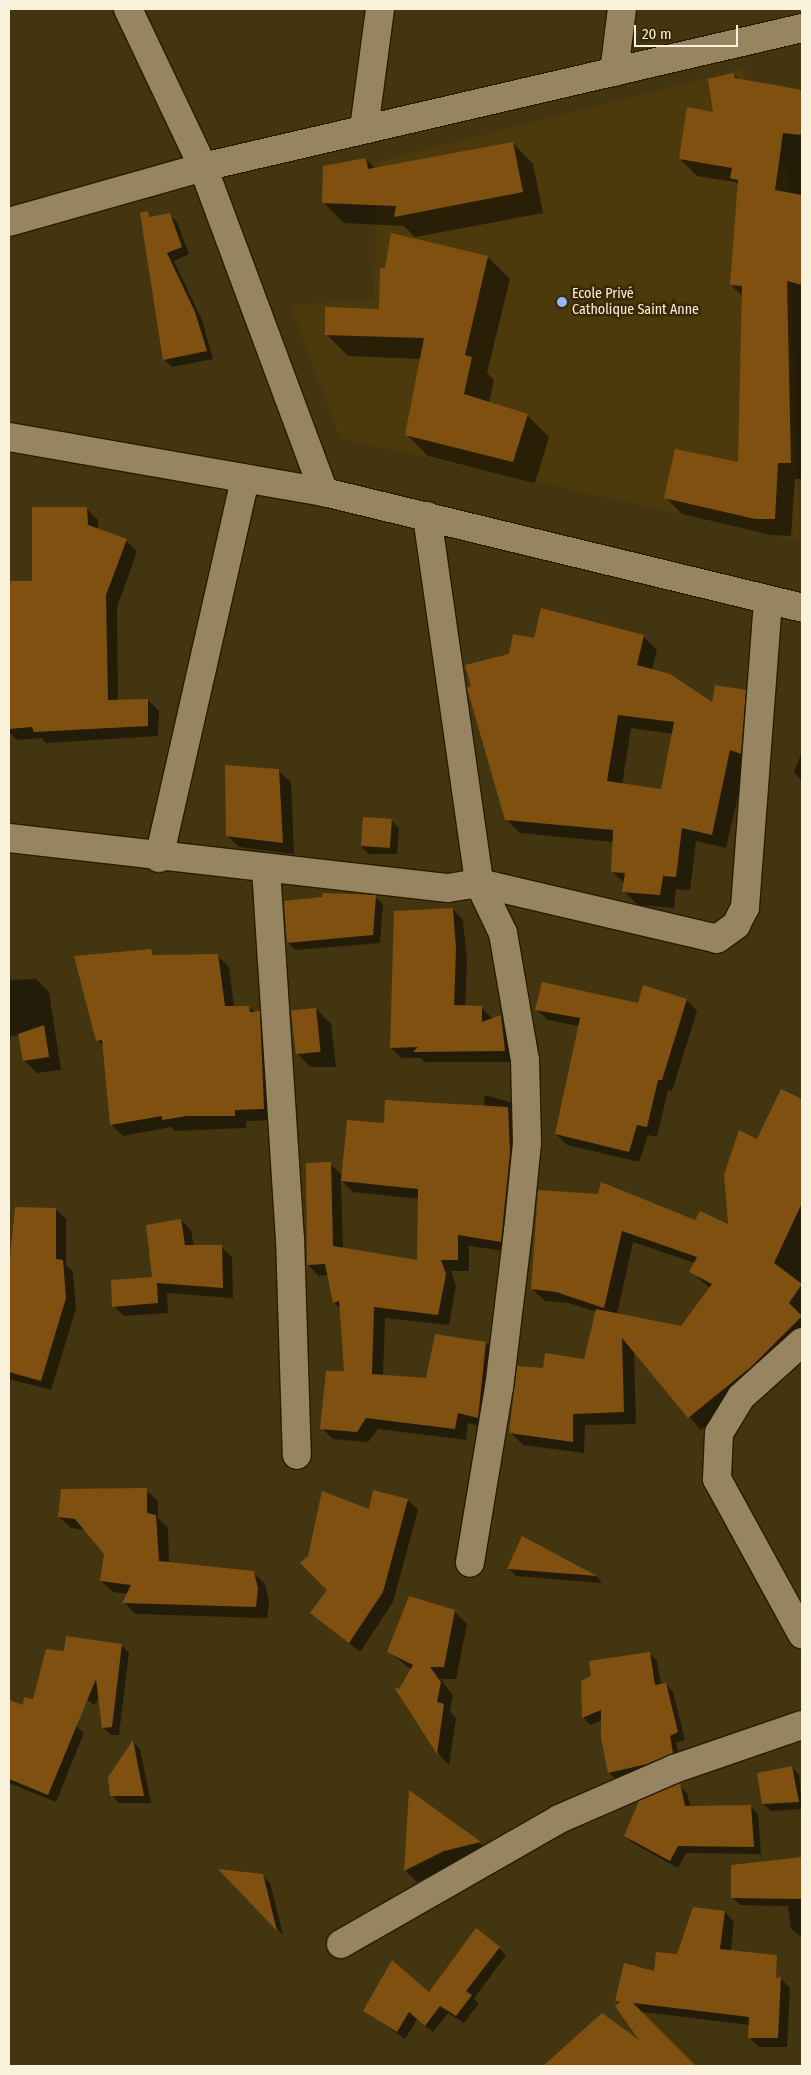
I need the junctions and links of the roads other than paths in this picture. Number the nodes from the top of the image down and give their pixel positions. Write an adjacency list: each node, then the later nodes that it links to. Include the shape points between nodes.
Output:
1 (128, 9): 7 (street)
2 (380, 9): 6 (street)
3 (622, 9): 5 (street)
4 (802, 28): 5 (street)
5 (614, 72): 6 (street)
6 (364, 129): 7 (street)
7 (203, 167): 8 (street); 11 (street)
8 (9, 222)
9 (9, 437): 10 (street)
10 (246, 479): 11 (street); 16 (street)
11 (324, 492): 12 (street)
12 (427, 516): 13 (street); 18 (street)
13 (768, 601): 14 (street); 18 (street, via 745,907 736,925 717,939)
14 (802, 608)
15 (9, 838): 16 (street)
16 (160, 858): 17 (street)
17 (266, 869): 18 (street, via 448,888); 20 (street, via 290,1238)
18 (479, 883): 21 (street, via 503,933 514,986 525,1060 526,1143 499,1387)
19 (802, 1342): 22 (street, via 741,1397 719,1433 717,1479)
20 (297, 1455)
21 (470, 1562)
22 (802, 1634)
23 (802, 1725): 24 (street, via 674,1769 560,1819)
24 (341, 1944)

